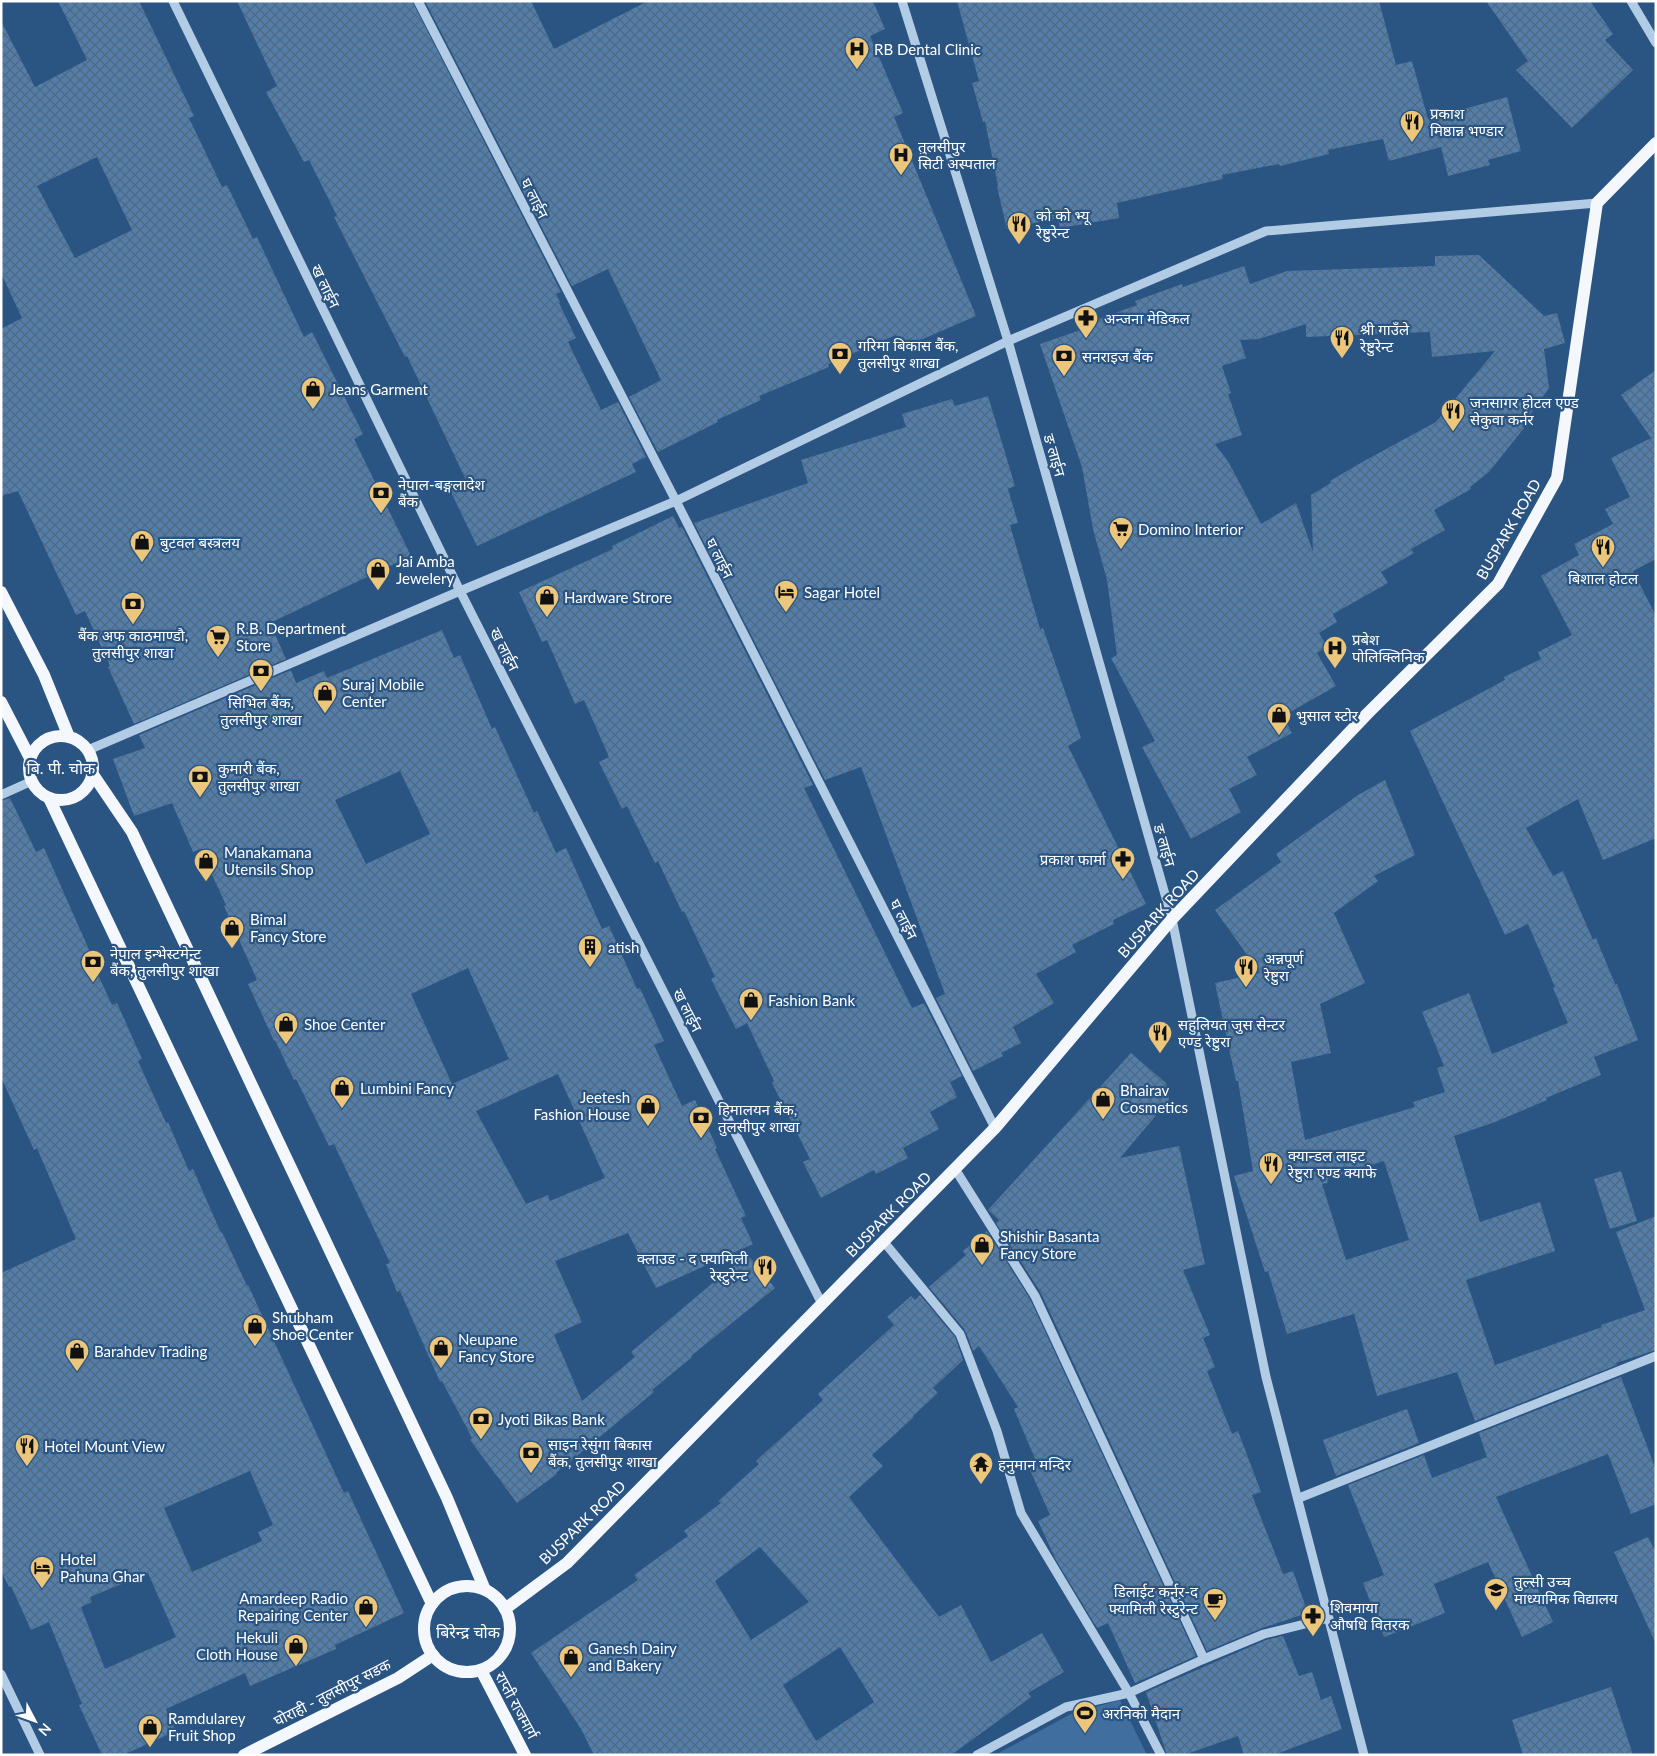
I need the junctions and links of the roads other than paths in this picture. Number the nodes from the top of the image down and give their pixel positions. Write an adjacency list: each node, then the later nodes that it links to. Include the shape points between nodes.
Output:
1 (173, 1): 10 (street, ख लाईन)
2 (418, 1): 9 (street, घ लाईन)
3 (902, 1): 8 (street, ङ लाईन)
4 (1631, 1): 5 (street)
5 (1656, 43)
6 (1656, 143): 7 (main road)
7 (1597, 203): 8 (street, via 1266,231); 20 (main road, BUSPARK ROAD, via 1557,478 1498,584 1367,714)
8 (1008, 340): 9 (street); 20 (street, ङ लाईन)
9 (676, 501): 10 (street); 21 (street, घ लाईन)
10 (460, 591): 14 (street); 24 (street, ख लाईन)
11 (1, 592): 13 (main road, via 44,675)
12 (1, 702): 15 (main road)
13 (69, 736): 14 (main road); 15 (main road, via 60,735 42,742)
14 (88, 750): 16 (main road)
15 (30, 758): 17 (main road)
16 (92, 772): 19 (main road, via 90,782 77,796 59,800); 27 (main road, via 132,832 447,1498)
17 (32, 781): 18 (street); 19 (main road)
18 (1, 795)
19 (49, 798): 28 (main road)
20 (1172, 920): 21 (main road, BUSPARK ROAD); 26 (street, ङ लाईन, via 1266,1377)
21 (995, 1128): 22 (main road, BUSPARK ROAD)
22 (955, 1169): 23 (main road, BUSPARK ROAD); 32 (street, via 1034,1296)
23 (884, 1242): 24 (main road, BUSPARK ROAD); 35 (street, via 960,1334 997,1431 1021,1513)
24 (822, 1304): 29 (main road, BUSPARK ROAD, via 568,1563)
25 (1656, 1356): 26 (street)
26 (1299, 1498): 30 (street, ङ लाईन)
27 (485, 1590): 28 (main road, via 456,1587); 29 (main road, via 494,1595)
28 (432, 1604): 31 (main road, via 424,1625)
29 (505, 1609): 33 (main road, via 510,1620 507,1645 492,1665)
30 (1329, 1618): 32 (street, via 1264,1634); 41 (street, ङ लाईन)
31 (432, 1656): 33 (main road, via 449,1669 459,1672); 37 (main road, घोराही - तुलसीपुर सडक, via 398,1678)
32 (1204, 1659): 35 (street)
33 (480, 1670): 38 (main road, राप्ती राजमार्ग)
34 (1, 1674): 36 (street)
35 (1129, 1693): 39 (street, via 1066,1707); 40 (street)
36 (40, 1755)
37 (244, 1755)
38 (525, 1755)
39 (977, 1755)
40 (1161, 1755)
41 (1364, 1755)

